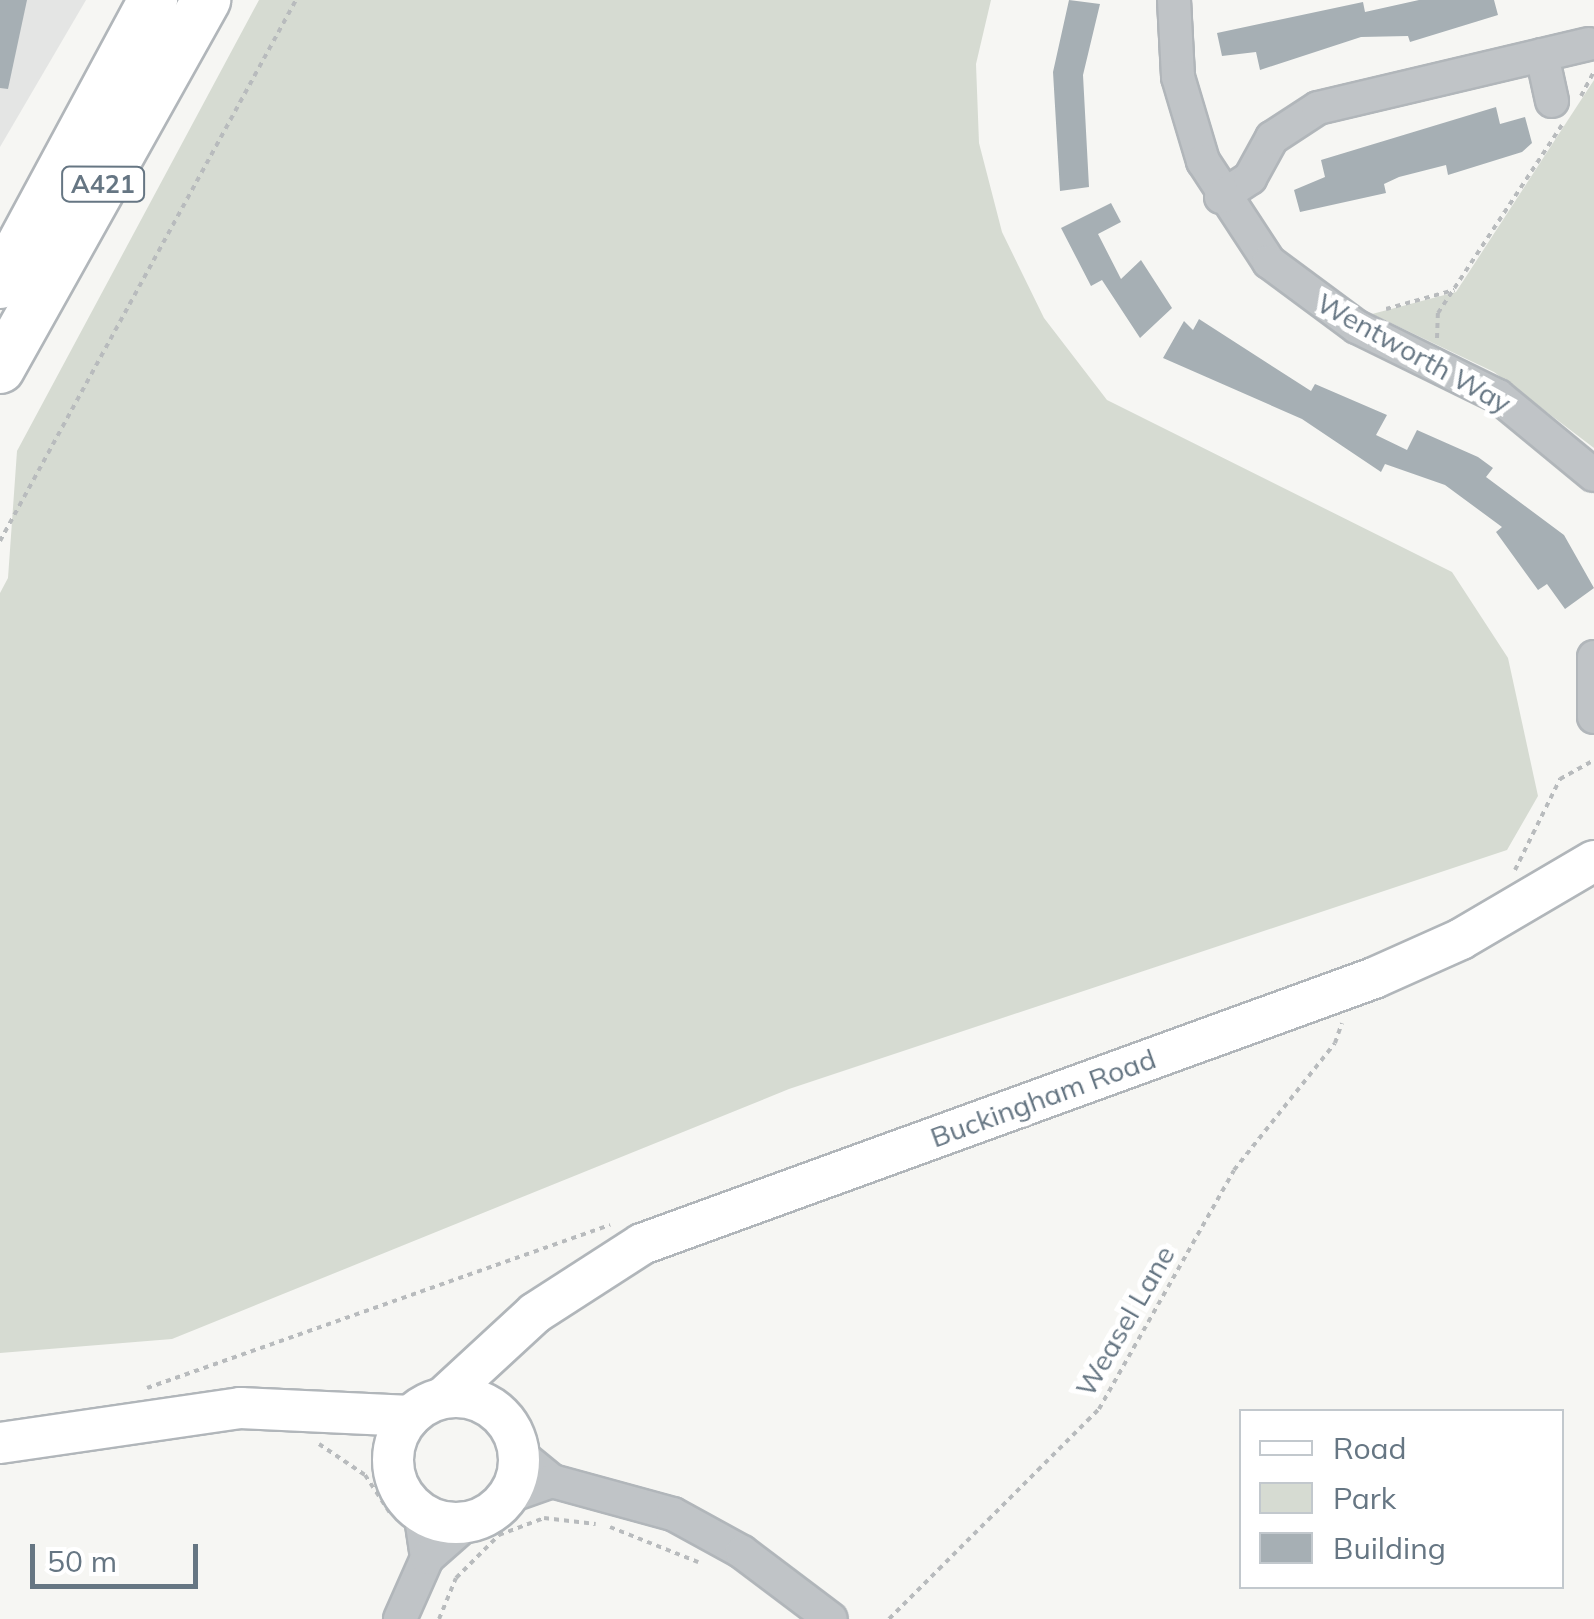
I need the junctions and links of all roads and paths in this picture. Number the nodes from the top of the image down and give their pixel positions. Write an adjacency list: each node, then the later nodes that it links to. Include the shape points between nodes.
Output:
1 (153, 0): 9 (highway, A421)
2 (206, 0): 13 (highway, A421)
3 (296, 0): 15 (path)
4 (1174, 0): 8 (street, Wentworth Way, via 1178,77)
5 (1542, 55): 6 (street); 7 (street); 8 (street, via 1318,108 1272,138 1250,178)
6 (1591, 58): 10 (path)
7 (1552, 101)
8 (1221, 197): 14 (street, Wentworth Way, via 1269,262 1315,300 1498,396)
9 (0, 284)
10 (1454, 290): 11 (path); 12 (path, via 1438,314)
11 (1368, 314)
12 (1437, 348)
13 (0, 369)
14 (1594, 475)
15 (0, 541)
16 (1594, 657): 17 (street)
17 (1594, 717)
18 (1594, 760): 20 (path, via 1560,779 1514,872)
19 (1594, 861): 22 (main road, Buckingham Road, via 1461,939 1374,978 642,1244)
20 (1499, 881)
21 (1348, 1007): 39 (path, Weasel Lane, via 1335,1043 1234,1170 1100,1409)
22 (499, 1343): 23 (main road, Buckingham Road); 24 (main road)
23 (427, 1408): 24 (main road, via 473,1399); 25 (main road); 28 (main road, via 398,1436)
24 (499, 1414): 27 (main road)
25 (322, 1430): 26 (main road, via 226,1409); 28 (main road); 31 (path)
26 (0, 1443)
27 (519, 1454): 29 (street); 30 (main road)
28 (395, 1473): 31 (main road)
29 (552, 1481): 30 (street); 38 (street, via 673,1514 742,1552)
30 (507, 1497): 32 (main road)
31 (408, 1518): 32 (main road); 33 (street)
32 (470, 1521): 33 (street)
33 (422, 1569): 35 (path); 36 (street)
34 (716, 1571): 35 (path, via 639,1536 544,1518 498,1535)
35 (450, 1594): 37 (path)
36 (400, 1619)
37 (439, 1619)
38 (832, 1619)
39 (889, 1619)

